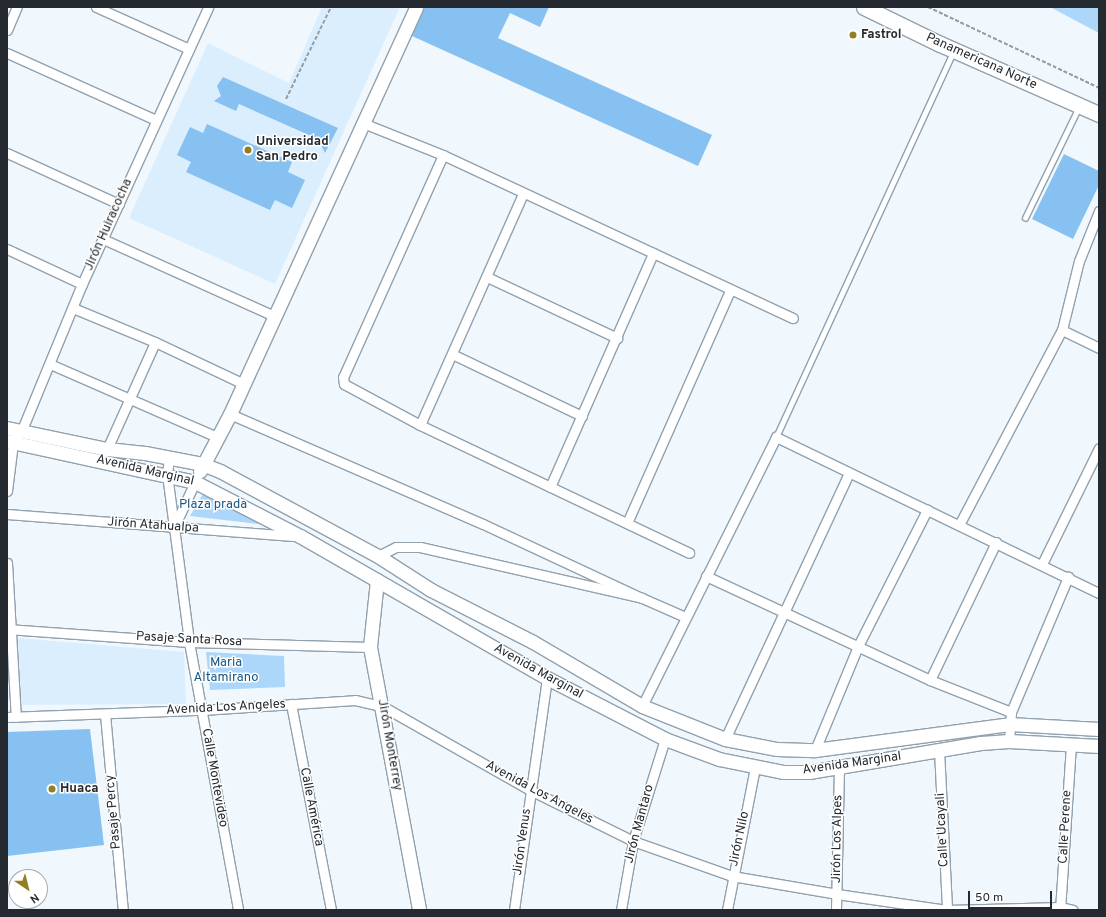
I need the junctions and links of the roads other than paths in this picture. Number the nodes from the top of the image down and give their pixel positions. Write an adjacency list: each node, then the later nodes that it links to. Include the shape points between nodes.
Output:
1 (17, 7): 6 (street)
2 (96, 7): 7 (street)
3 (208, 7): 7 (street, Jirón Huiracocha)
4 (416, 7): 13 (main road)
5 (864, 7): 8 (highway, Panamericana Norte)
6 (7, 30)
7 (189, 49): 12 (street, Jirón Huiracocha)
8 (954, 50): 10 (highway, Panamericana Norte); 43 (lane)
9 (7, 53): 12 (street)
10 (1080, 106): 11 (highway, Panamericana Norte); 19 (lane)
11 (1099, 114)
12 (156, 120): 17 (street, Jirón Huiracocha)
13 (363, 123): 15 (street); 27 (main road)
14 (7, 153): 17 (street)
15 (443, 155): 16 (street); 39 (street, via 343,377 344,384 350,389)
16 (524, 194): 22 (street); 23 (street)
17 (119, 204): 20 (street, Jirón Huiracocha)
18 (1099, 211): 29 (street, via 1079,261)
19 (1025, 218)
20 (103, 239): 24 (street, Jirón Huiracocha); 27 (street)
21 (7, 248): 24 (street)
22 (653, 253): 25 (street); 30 (street)
23 (487, 277): 30 (street); 33 (street)
24 (82, 284): 26 (street, Jirón Huiracocha)
25 (730, 291): 28 (street); 56 (street)
26 (73, 308): 31 (street); 34 (street, Jirón Huiracocha)
27 (274, 316): 35 (main road)
28 (793, 318)
29 (1062, 330): 32 (street); 57 (street)
30 (617, 338): 38 (street)
31 (155, 342): 35 (street); 36 (street)
32 (1099, 348)
33 (452, 354): 38 (street); 39 (street)
34 (50, 364): 36 (street); 41 (street, Jirón Huiracocha)
35 (244, 384): 37 (main road)
36 (129, 399): 42 (street); 46 (street)
37 (230, 414): 42 (main road); 69 (street, via 483,524)
38 (582, 416): 52 (street)
39 (420, 425): 52 (street)
40 (7, 428): 41 (main road, Avenida Marginal)
41 (21, 432): 44 (street, Jirón Huiracocha); 46 (main road, Avenida Marginal)
42 (217, 437): 48 (main road)
43 (776, 437): 49 (street); 65 (street)
44 (10, 442): 50 (main road, Avenida Marginal); 53 (street)
45 (1099, 448): 64 (street)
46 (106, 449): 47 (main road, Avenida Marginal, via 144,453)
47 (169, 459): 48 (main road, Avenida Marginal); 50 (street, Calle Montevideo)
48 (202, 464): 51 (main road); 62 (main road, Avenida Marginal, via 220,471)
49 (849, 473): 54 (street); 70 (street)
50 (167, 474): 51 (main road, Avenida Marginal); 58 (street, Calle Montevideo)
51 (195, 482): 58 (street); 59 (main road, Avenida Marginal)
52 (550, 487): 56 (street)
53 (7, 491)
54 (927, 510): 57 (street); 74 (street)
55 (7, 514): 58 (street, Jirón Atahualpa)
56 (627, 523): 61 (street)
57 (959, 525): 60 (street)
58 (174, 527): 59 (street, Jirón Atahualpa); 73 (street, Calle Montevideo)
59 (300, 536): 67 (main road, Avenida Marginal)
60 (996, 542): 64 (street); 77 (street)
61 (689, 553)
62 (378, 556): 69 (street, via 396,547 420,547); 80 (main road, Avenida Marginal, via 431,590 533,642)
63 (7, 563): 72 (street)
64 (1042, 564): 66 (street)
65 (706, 576): 70 (street); 71 (street)
66 (1068, 577): 68 (street); 84 (street)
67 (377, 580): 75 (main road, Jirón Monterrey); 76 (main road, Avenida Marginal)
68 (1099, 593)
69 (642, 598): 71 (street)
70 (785, 611): 74 (street); 87 (street)
71 (685, 617): 80 (street)
72 (9, 629): 73 (street, Pasaje Santa Rosa); 83 (street)
73 (189, 642): 75 (street, Pasaje Santa Rosa); 81 (street, Calle Montevideo)
74 (858, 646): 77 (street); 91 (street)
75 (370, 647): 79 (main road, Jirón Monterrey)
76 (547, 678): 86 (main road, Avenida Marginal); 95 (street, Jirón Venus)
77 (930, 680): 84 (street)
78 (291, 704): 79 (street, Avenida Los Angeles, via 355,700); 81 (street, Avenida Los Angeles); 102 (street, Calle América)
79 (382, 706): 95 (street, Avenida Los Angeles); 103 (main road, Jirón Monterrey)
80 (642, 706): 87 (main road, Avenida Marginal)
81 (202, 710): 82 (street, Avenida Los Angeles); 101 (street, Calle Montevideo)
82 (105, 714): 83 (street, Avenida Los Angeles); 100 (street, Pasaje Percy)
83 (12, 717)
84 (1010, 718): 85 (main road, Avenida Marginal); 88 (street); 91 (main road, Avenida Marginal)
85 (1099, 729)
86 (665, 739): 93 (main road, Avenida Marginal, via 719,759); 96 (street, Jirón Mantaro)
87 (724, 740): 91 (main road, Avenida Marginal, via 777,749)
88 (1009, 741): 89 (main road, Avenida Marginal); 92 (main road, Avenida Marginal)
89 (1071, 744): 90 (main road, Avenida Marginal); 99 (street, Calle Perene)
90 (1099, 746)
91 (815, 750)
92 (939, 750): 94 (main road, Avenida Marginal); 108 (street, Calle Ucayali)
93 (755, 767): 94 (main road, Avenida Marginal, via 783,772); 97 (street, Jirón Nilo)
94 (839, 769): 98 (street, Jirón Los Alpes)
95 (530, 790): 96 (street, Avenida Los Angeles); 104 (street, Jirón Venus)
96 (633, 841): 97 (street, Avenida Los Angeles); 105 (street, Jirón Mantaro)
97 (732, 876): 98 (street, Avenida Los Angeles); 106 (street, Jirón Nilo)
98 (837, 894): 107 (street, Jirón Los Alpes); 108 (street, Avenida Los Angeles)
99 (1061, 909): 108 (street, Avenida Los Angeles); 109 (street, Avenida Los Angeles)
100 (123, 910)
101 (238, 910)
102 (331, 910)
103 (419, 910)
104 (514, 910)
105 (621, 910)
106 (727, 910)
107 (836, 910)
108 (947, 910)
109 (1073, 910)

